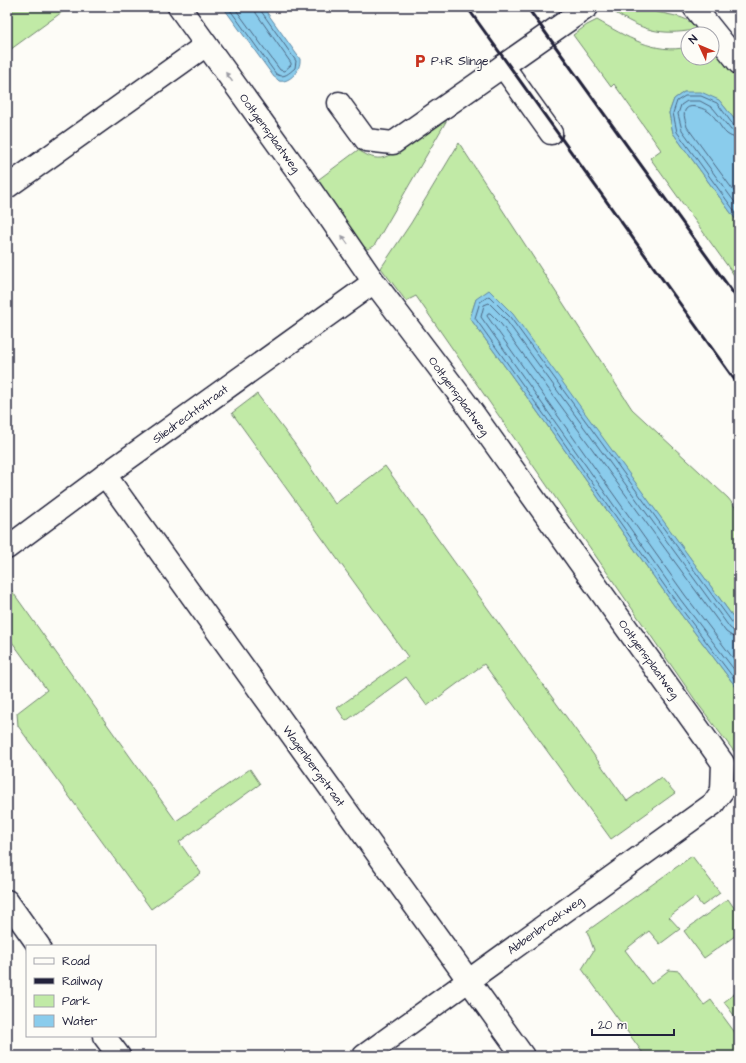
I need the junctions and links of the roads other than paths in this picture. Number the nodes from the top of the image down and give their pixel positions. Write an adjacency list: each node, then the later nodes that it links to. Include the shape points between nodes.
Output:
1 (179, 7): 4 (street, Ooltgensplaatweg)
2 (587, 7): 6 (street)
3 (694, 7): 5 (street)
4 (206, 45): 9 (street); 10 (street, Ooltgensplaatweg, one-way to 4)
5 (739, 63)
6 (503, 66): 7 (street, via 393,143 366,140); 8 (street)
7 (339, 103)
8 (551, 133)
9 (7, 187)
10 (371, 277): 11 (street, Sliedrechtstraat); 13 (street, Ooltgensplaatweg, via 465,402 723,763)
11 (105, 475): 12 (street, Sliedrechtstraat); 16 (street, Wagenbergstraat)
12 (7, 548)
13 (731, 791): 16 (street, Abbenbroekweg)
14 (7, 901): 15 (street)
15 (38, 945)
16 (468, 980): 19 (street, Abbenbroekweg); 20 (street, Wagenbergstraat)
17 (105, 1037): 18 (street)
18 (119, 1056)
19 (364, 1056)
20 (523, 1056)

